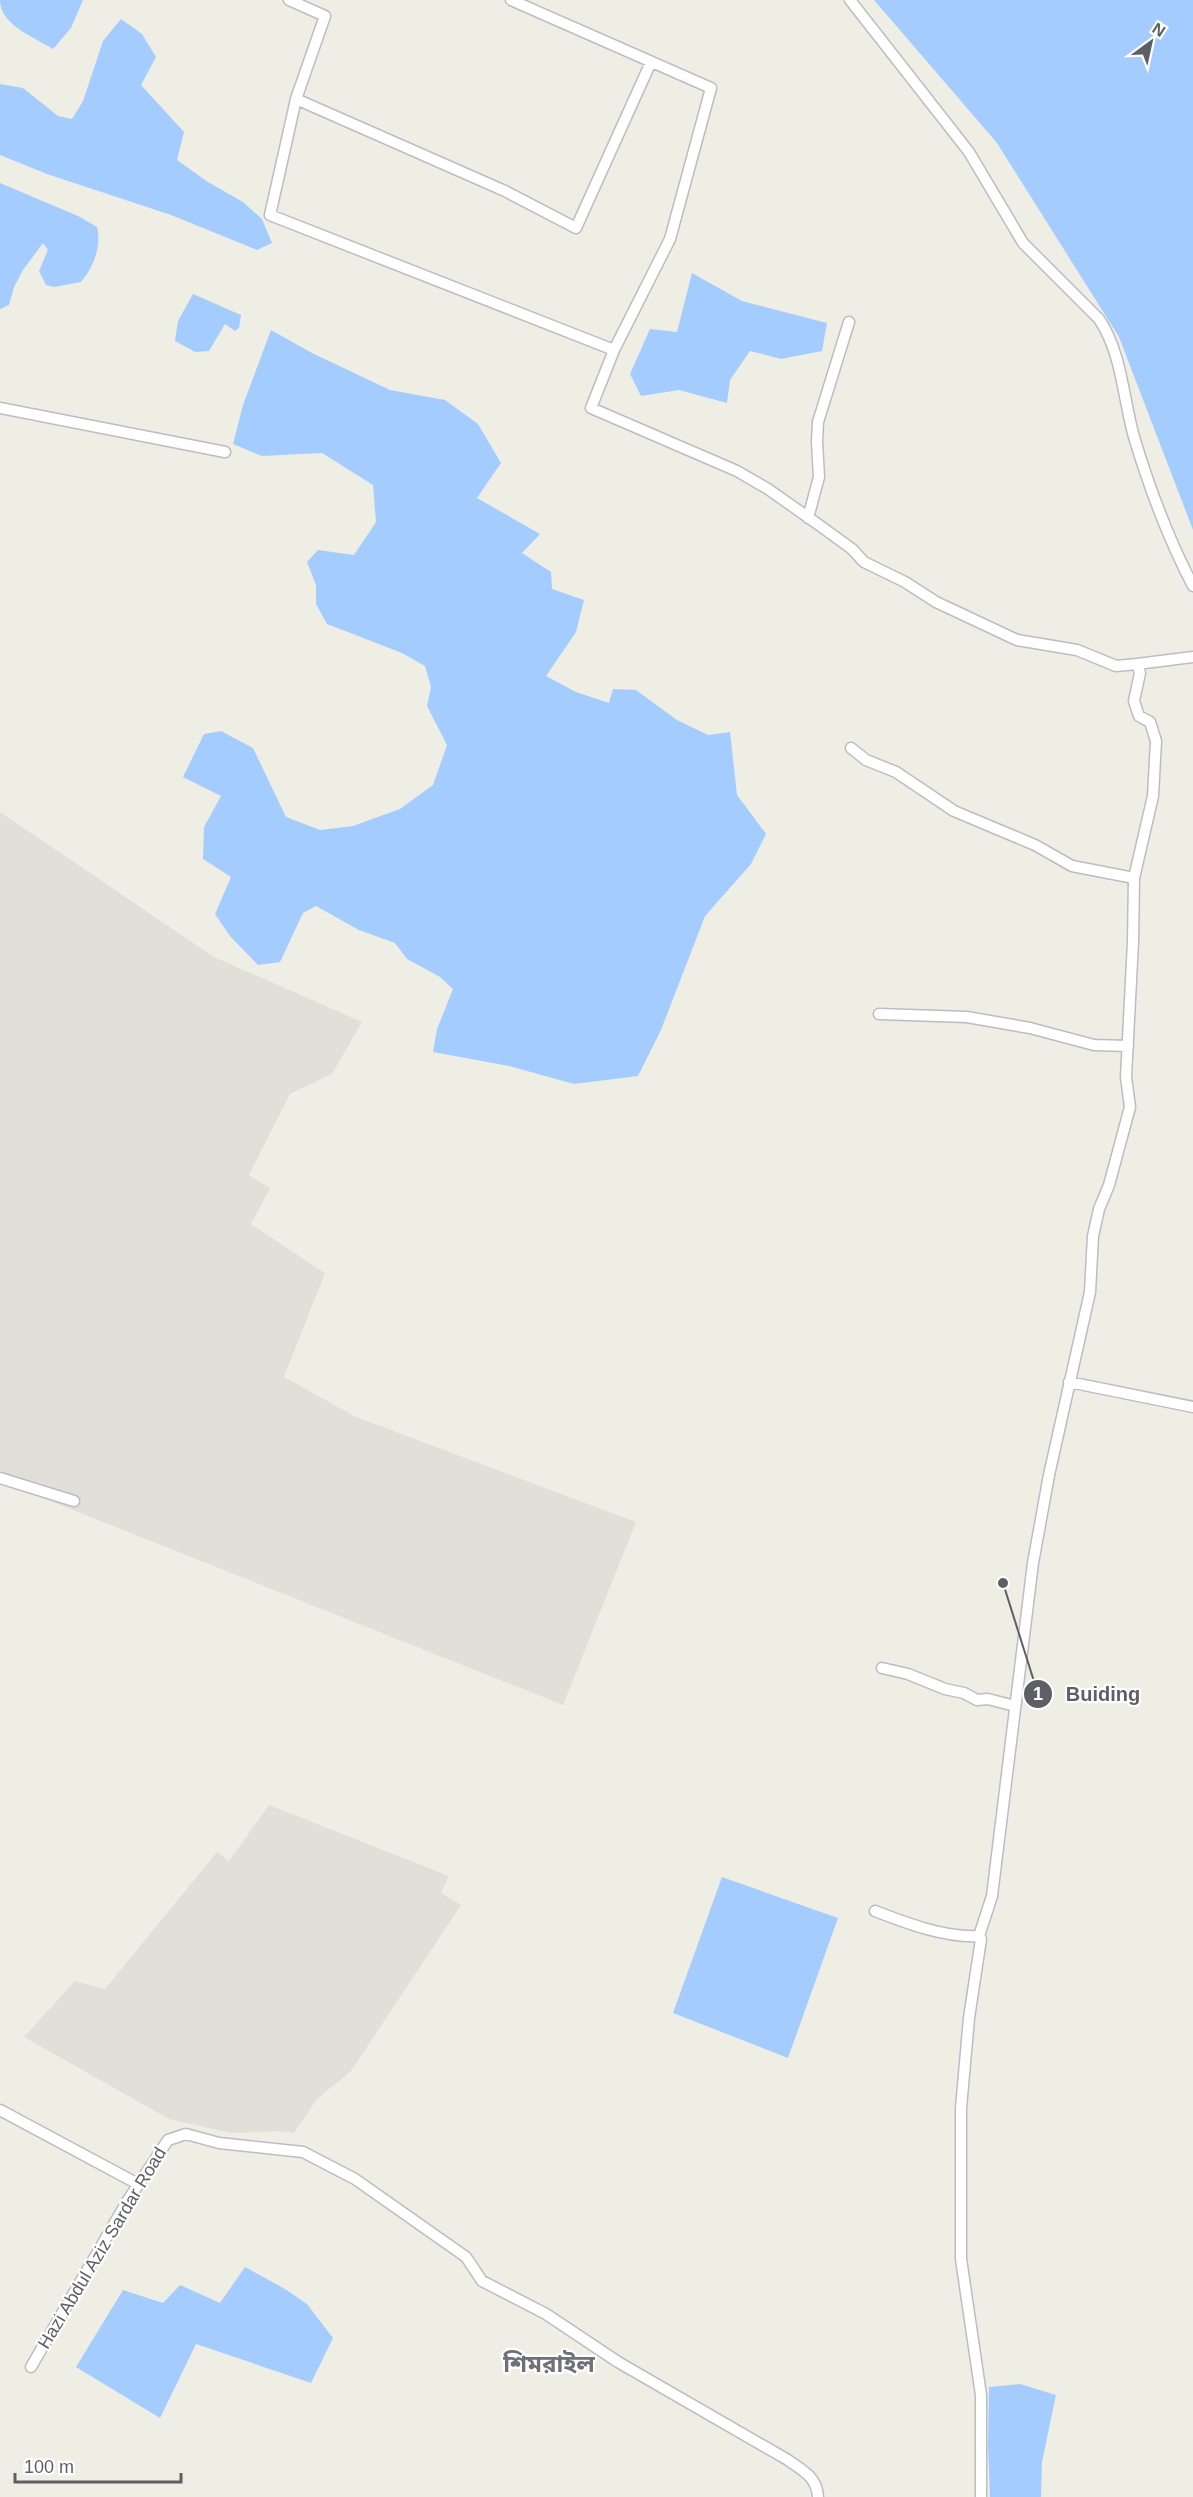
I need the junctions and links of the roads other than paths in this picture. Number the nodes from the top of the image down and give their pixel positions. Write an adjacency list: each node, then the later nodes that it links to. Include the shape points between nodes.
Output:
1 (289, 0): 5 (street, via 325,16)
2 (511, 0): 4 (street)
3 (850, 0): 11 (street, via 969,152 1023,243 1108,332 1133,435 1178,557)
4 (651, 62): 5 (street, via 576,228 505,191); 7 (street, via 711,88 670,239)
5 (296, 99): 7 (street, via 270,215)
6 (849, 322): 10 (street, via 818,422 819,477)
7 (614, 350): 10 (street, via 591,408 737,471)
8 (0, 408): 9 (street)
9 (225, 452)
10 (808, 518): 13 (street, via 864,562 936,602 1017,639 1077,650 1116,666)
11 (1193, 586)
12 (1193, 657): 13 (street)
13 (1137, 664): 15 (street, via 1140,673 1134,701 1138,716 1150,722 1156,741 1153,796)
14 (851, 748): 15 (street, via 866,760 896,772 954,811 1035,845 1072,866)
15 (1134, 878): 17 (street)
16 (879, 1014): 17 (street, via 967,1017 1094,1045)
17 (1128, 1046): 18 (street, via 1126,1077 1130,1107 1095,1227 1090,1292)
18 (1069, 1382): 19 (street); 23 (street, via 1033,1563)
19 (1193, 1407)
20 (0, 1478): 21 (street)
21 (74, 1501)
22 (882, 1668): 23 (street, via 977,1700)
23 (1015, 1706): 25 (street, via 992,1896)
24 (875, 1911): 25 (street, via 930,1929)
25 (979, 1936): 30 (street, via 961,2108 961,2259 981,2395)
26 (0, 2110): 27 (street)
27 (138, 2184): 28 (street, Hazi Abdul Aziz Sardar Road); 29 (street, Hazi Abdul Aziz Sardar Road, via 163,2145 186,2134 219,2143 303,2152 355,2179 466,2257 482,2281 546,2314 618,2362 788,2460 814,2479)
28 (32, 2367)
29 (818, 2497)
30 (981, 2497)

